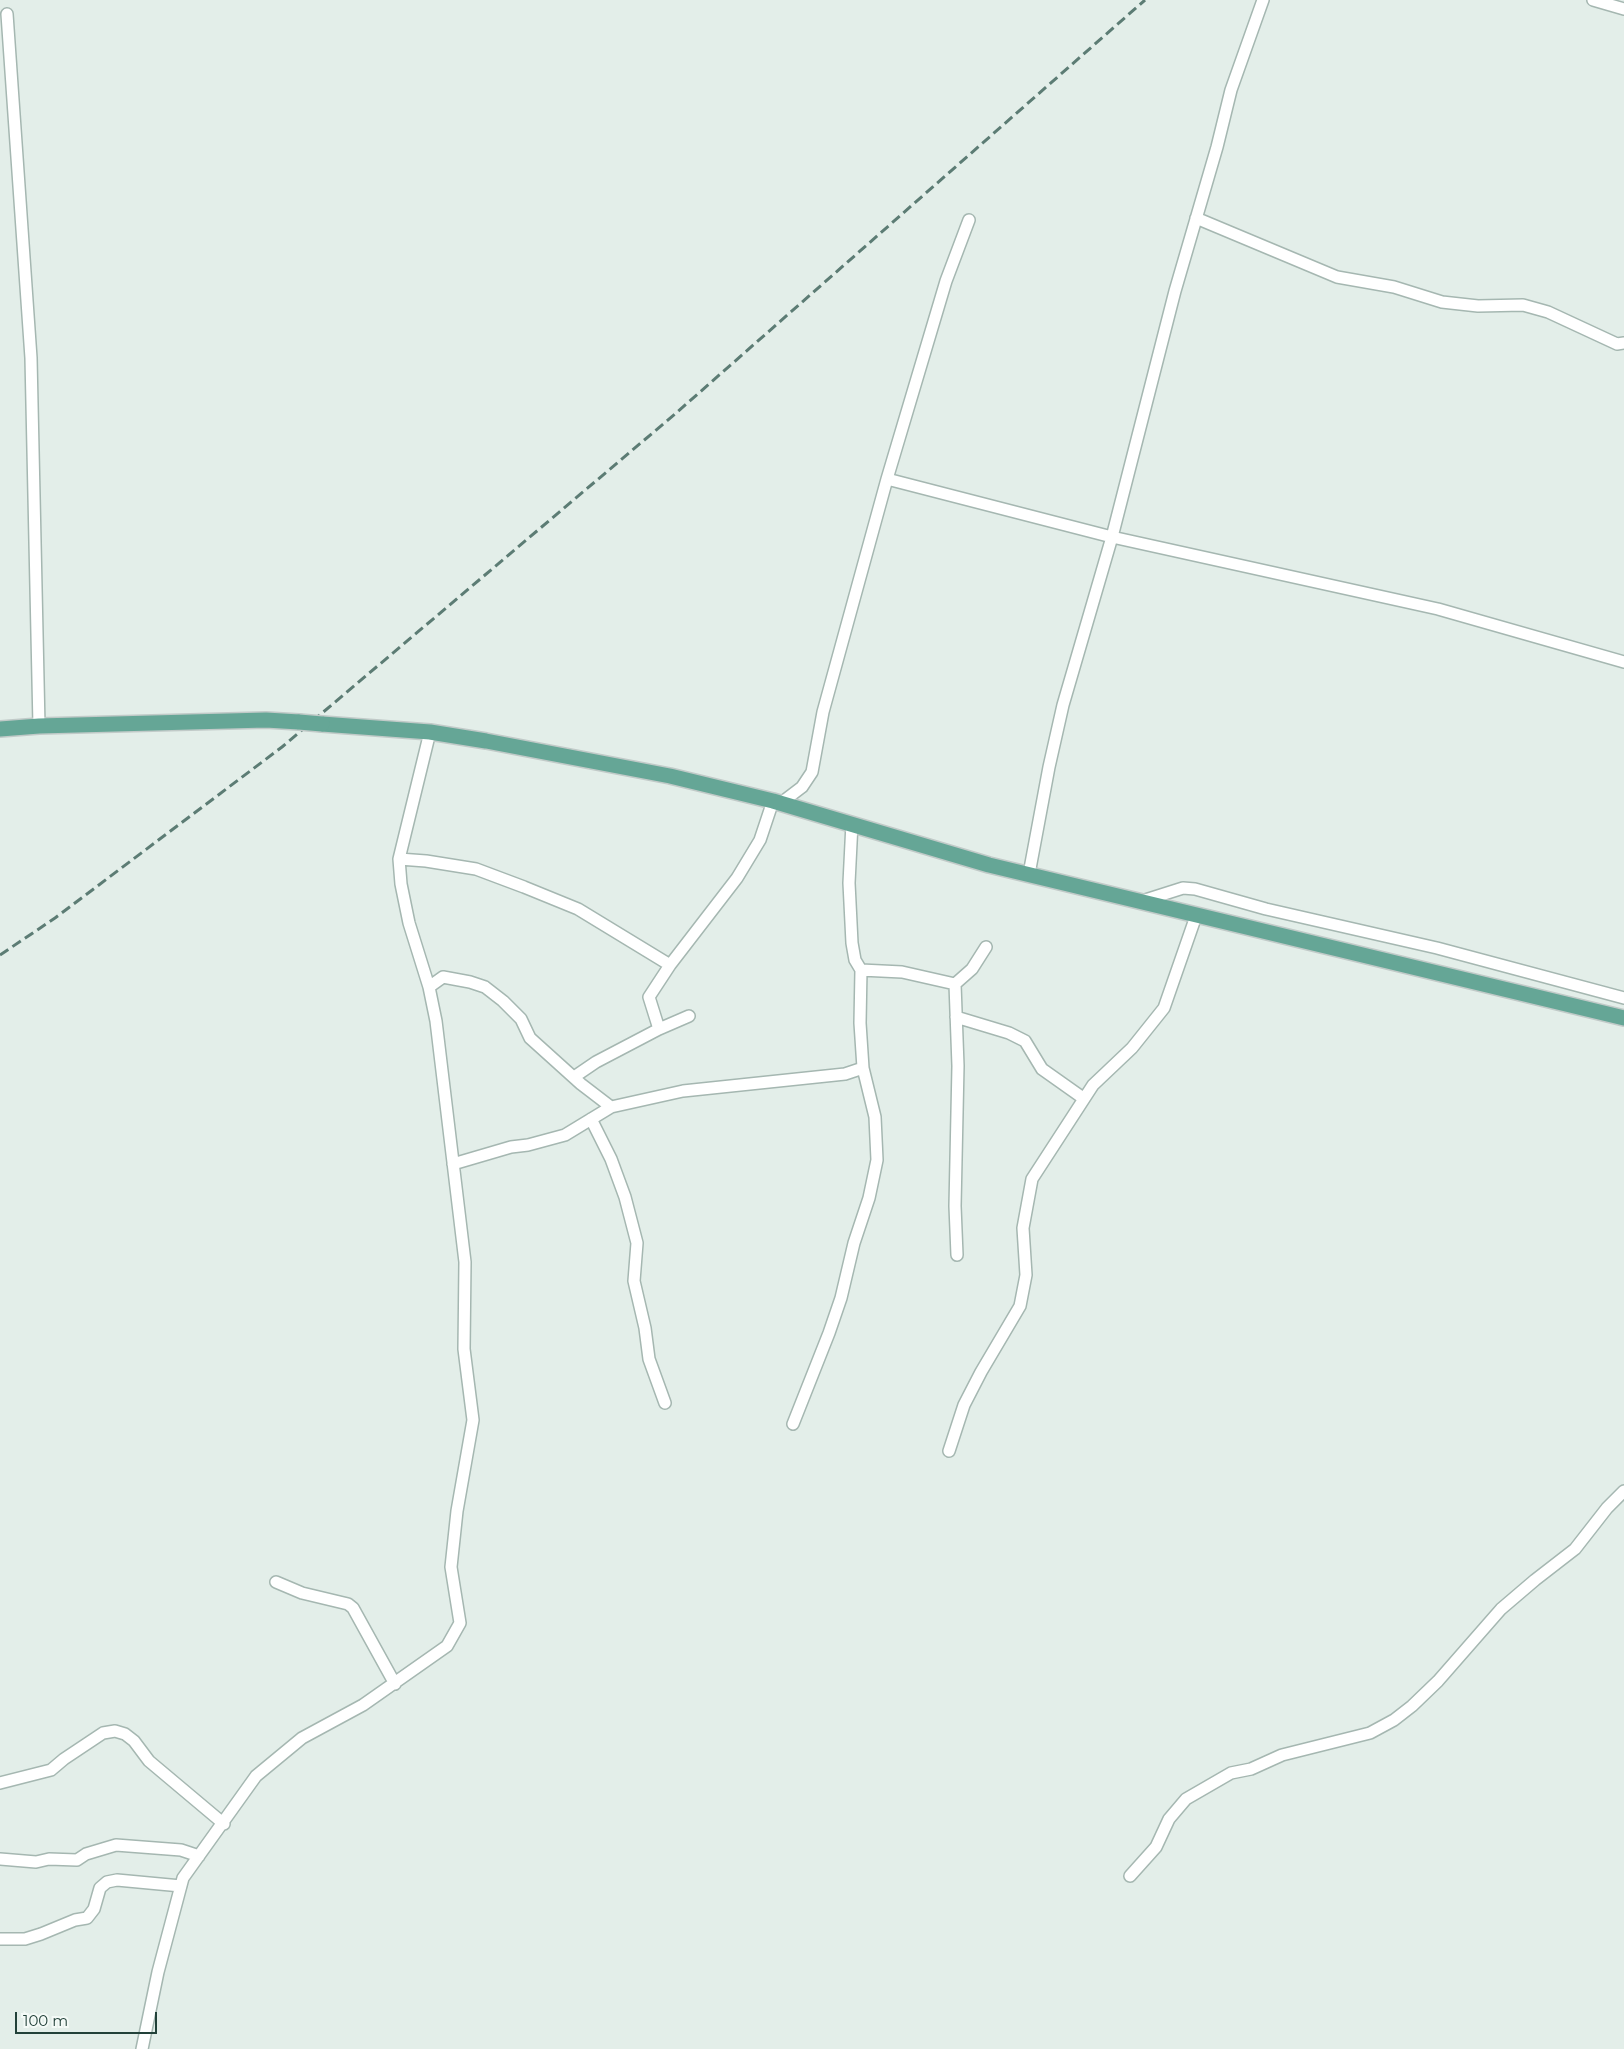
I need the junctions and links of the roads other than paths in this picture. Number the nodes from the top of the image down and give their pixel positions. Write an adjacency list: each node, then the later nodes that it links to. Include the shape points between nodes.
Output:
1 (1263, 0): 5 (street, via 1231,90)
2 (1592, 0): 3 (street)
3 (1624, 9)
4 (7, 14): 11 (street, via 31,358)
5 (1196, 218): 7 (street, via 1337,277 1394,286 1442,302 1478,306 1523,305 1548,312 1617,344); 9 (street)
6 (968, 220): 8 (street, via 946,281)
7 (1624, 343)
8 (887, 479): 9 (street); 14 (street, via 822,712 812,772 802,787)
9 (1112, 537): 10 (street, via 1438,608); 17 (street, via 1063,705)
10 (1624, 662)
11 (39, 726): 12 (main road); 13 (main road, bridge, via 266,720)
12 (0, 729)
13 (430, 732): 14 (main road, via 670,776); 16 (street)
14 (777, 802): 15 (main road); 21 (street, via 760,840 737,878)
15 (852, 823): 17 (main road); 22 (street, via 849,883 852,943 854,960)
16 (399, 859): 21 (street, via 476,869 524,887 578,909); 24 (street, via 409,923)
17 (1029, 874): 18 (main road)
18 (1137, 902): 19 (main road); 25 (street, via 1178,889 1195,889 1266,910 1437,948)
19 (1196, 916): 28 (main road); 32 (street, via 1164,1008 1132,1048 1093,1084)
20 (986, 948): 23 (street, via 972,969)
21 (670, 965): 29 (street, via 649,997)
22 (862, 970): 23 (street, via 902,972); 30 (street)
23 (955, 984): 27 (street)
24 (429, 987): 31 (street, via 443,977 485,987 522,1019 530,1038); 35 (street)
25 (1624, 998)
26 (689, 1016): 29 (street)
27 (956, 1017): 32 (street, via 1026,1041 1042,1068); 36 (street)
28 (1624, 1018)
29 (659, 1029): 31 (street)
30 (862, 1068): 33 (street, via 845,1074 683,1091); 38 (street, via 875,1117 877,1160 841,1298)
31 (574, 1077): 33 (street)
32 (1083, 1098): 39 (street, via 1032,1179 1023,1228 1026,1275 1020,1306 964,1405)
33 (611, 1106): 34 (street)
34 (591, 1119): 35 (street, via 565,1135); 37 (street, via 611,1159 637,1243 634,1281 649,1359)
35 (453, 1164): 42 (street, via 465,1262 464,1349 474,1420 457,1511 451,1567 460,1623 447,1646)
36 (957, 1255)
37 (665, 1403)
38 (793, 1424)
39 (949, 1451)
40 (1624, 1491): 47 (street, via 1575,1549 1501,1609 1438,1681 1406,1711 1370,1733 1282,1755 1251,1769 1231,1773 1186,1799 1169,1819 1156,1847)
41 (276, 1582): 42 (street, via 353,1608)
42 (395, 1684): 44 (street, via 302,1738 256,1776)
43 (0, 1783): 44 (street, via 51,1770 103,1734 115,1731 134,1741 149,1761)
44 (224, 1824): 45 (street)
45 (199, 1856): 46 (street, via 181,1850 116,1845 77,1860 36,1862); 48 (street)
46 (0, 1859)
47 (1130, 1876)
48 (181, 1886): 49 (street, via 108,1882 100,1888 94,1909 87,1918 25,1938); 50 (street)
49 (0, 1939)
50 (142, 2049)

